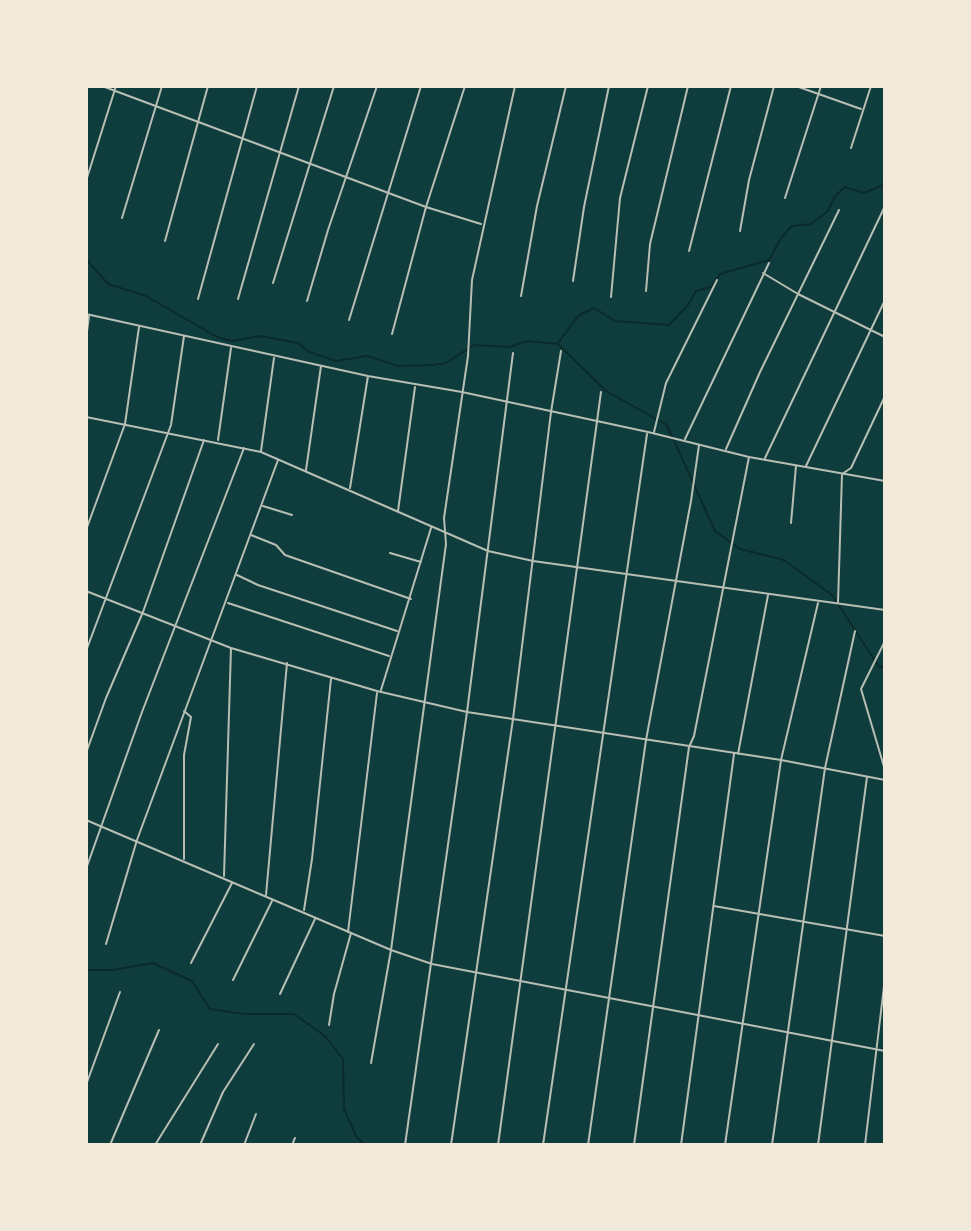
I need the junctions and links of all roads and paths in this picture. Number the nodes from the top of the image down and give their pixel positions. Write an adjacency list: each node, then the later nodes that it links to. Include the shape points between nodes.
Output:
1 (102, 86): 20 (street)
2 (162, 86): 22 (street)
3 (208, 86): 24 (street)
4 (257, 86): 25 (street)
5 (299, 86): 27 (street)
6 (334, 86): 28 (street)
7 (377, 86): 29 (street)
8 (421, 86): 31 (street)
9 (465, 86): 34 (street)
10 (515, 86): 37 (street)
11 (566, 86): 48 (street)
12 (609, 86): 44 (street)
13 (648, 86): 49 (street, via 620,198)
14 (688, 86): 46 (street, via 650,244)
15 (731, 86): 40 (street)
16 (774, 86): 38 (street)
17 (796, 86): 21 (street)
18 (821, 86): 21 (street)
19 (871, 86): 23 (street)
20 (116, 88): 22 (street); 30 (street)
21 (819, 93): 23 (street); 32 (street)
22 (156, 106): 24 (street); 36 (street)
23 (861, 109): 26 (street)
24 (199, 122): 25 (street); 39 (street)
25 (243, 139): 27 (street); 50 (street)
26 (851, 148)
27 (282, 152): 28 (street); 51 (street)
28 (310, 162): 29 (street); 45 (street)
29 (346, 176): 31 (street); 53 (street)
30 (86, 181)
31 (388, 191): 34 (street); 56 (street)
32 (785, 198)
33 (885, 206): 54 (street)
34 (426, 207): 37 (street); 59 (street)
35 (839, 210): 47 (street)
36 (122, 218)
37 (483, 225): 70 (street, via 472,280)
38 (740, 231)
39 (165, 241)
40 (689, 251)
41 (769, 263): 42 (street)
42 (763, 273): 47 (street); 82 (street)
43 (717, 280): 80 (street, via 666,383)
44 (573, 281)
45 (273, 283)
46 (646, 291)
47 (798, 294): 54 (street); 86 (street)
48 (521, 296)
49 (611, 297)
50 (198, 299)
51 (238, 299)
52 (885, 300): 58 (street)
53 (307, 301)
54 (836, 312): 58 (street); 90 (street)
55 (88, 315): 57 (street); 62 (street)
56 (349, 320)
57 (139, 326): 60 (street); 77 (street)
58 (871, 330): 61 (street); 92 (street)
59 (392, 334)
60 (185, 335): 63 (street); 78 (street)
61 (885, 337)
62 (86, 339)
63 (231, 347): 66 (street); 83 (street)
64 (561, 351): 74 (street)
65 (513, 353): 73 (street)
66 (274, 356): 67 (street); 87 (street)
67 (321, 366): 68 (street); 93 (street)
68 (368, 376): 69 (street); 96 (street)
69 (415, 386): 70 (street); 98 (street)
70 (462, 392): 73 (street); 103 (street)
71 (601, 392): 76 (street)
72 (885, 396): 94 (street, via 851,468)
73 (507, 403): 74 (street); 105 (street)
74 (551, 412): 76 (street); 107 (street)
75 (86, 418): 77 (street)
76 (597, 422): 79 (street); 109 (street)
77 (125, 424): 78 (street); 102 (street)
78 (168, 432): 81 (street); 116 (street)
79 (648, 432): 80 (street); 110 (street)
80 (653, 433): 82 (street)
81 (205, 439): 83 (street); 122 (street)
82 (685, 440): 84 (street)
83 (218, 441): 85 (street)
84 (699, 443): 86 (street); 112 (street)
85 (244, 447): 87 (street); 123 (street)
86 (726, 450): 88 (street)
87 (261, 452): 89 (street)
88 (749, 457): 90 (street); 113 (street)
89 (279, 459): 93 (street); 97 (street)
90 (764, 460): 91 (street)
91 (797, 465): 92 (street); 100 (street)
92 (806, 467): 94 (street)
93 (306, 471): 96 (street)
94 (842, 474): 95 (street); 120 (street)
95 (885, 481)
96 (350, 490): 98 (street)
97 (262, 506): 99 (street); 104 (street)
98 (398, 512): 101 (street)
99 (292, 515)
100 (791, 523)
101 (431, 527): 103 (street); 108 (street)
102 (86, 530)
103 (445, 532): 105 (street); 134 (street)
104 (251, 535): 111 (street); 117 (street, via 276,545 285,555)
105 (488, 551): 107 (street); 136 (street)
106 (390, 553): 108 (street)
107 (533, 561): 109 (street); 137 (street)
108 (422, 563): 117 (street)
109 (578, 565): 110 (street); 138 (street)
110 (629, 573): 112 (street); 139 (street)
111 (237, 575): 119 (street); 124 (street)
112 (676, 581): 113 (street); 140 (street)
113 (723, 588): 115 (street); 141 (street)
114 (86, 591): 116 (street)
115 (769, 594): 118 (street); 143 (street)
116 (106, 598): 122 (street); 129 (street)
117 (411, 599): 124 (street)
118 (819, 601): 120 (street); 144 (street)
119 (227, 603): 126 (street); 130 (street)
120 (837, 604): 121 (street)
121 (885, 610)
122 (143, 612): 123 (street); 142 (street)
123 (176, 627): 126 (street); 150 (street)
124 (398, 631): 130 (street)
125 (855, 631): 145 (street)
126 (210, 641): 128 (street); 135 (street)
127 (885, 641): 146 (street, via 861,689)
128 (231, 648): 131 (street); 154 (street)
129 (86, 651)
130 (390, 657): 133 (street)
131 (287, 663): 132 (street); 156 (street)
132 (331, 677): 133 (street); 159 (street)
133 (379, 692): 134 (street); 164 (street)
134 (424, 702): 136 (street); 167 (street)
135 (184, 711): 151 (street); 152 (street, via 191,717 184,755)
136 (467, 712): 137 (street); 169 (street)
137 (513, 719): 138 (street); 170 (street)
138 (557, 726): 139 (street); 173 (street)
139 (604, 732): 140 (street); 174 (street)
140 (646, 740): 141 (street); 177 (street)
141 (689, 747): 143 (street); 178 (street)
142 (86, 753)
143 (736, 754): 144 (street); 158 (street)
144 (781, 760): 145 (street); 160 (street)
145 (825, 768): 147 (street); 162 (street)
146 (885, 771): 148 (street)
147 (867, 777): 148 (street); 163 (street)
148 (885, 780)
149 (86, 820): 150 (street)
150 (101, 826): 151 (street); 153 (street)
151 (137, 840): 152 (street); 166 (street)
152 (184, 860): 154 (street)
153 (86, 869)
154 (224, 878): 155 (street)
155 (232, 882): 156 (street); 168 (street)
156 (266, 897): 157 (street)
157 (273, 900): 159 (street); 172 (street)
158 (714, 906): 160 (street); 179 (street)
159 (303, 913): 161 (street)
160 (759, 914): 162 (street); 180 (street)
161 (315, 918): 164 (street); 176 (street)
162 (802, 922): 163 (street); 183 (street)
163 (847, 931): 165 (street); 184 (street)
164 (350, 933): 167 (street); 181 (street)
165 (885, 936)
166 (106, 944)
167 (391, 950): 169 (street); 189 (street)
168 (191, 963)
169 (432, 964): 170 (street); 198 (street)
170 (476, 972): 173 (street); 199 (street)
171 (885, 978): 187 (street)
172 (233, 980)
173 (521, 981): 174 (street); 200 (street)
174 (565, 988): 177 (street); 201 (street)
175 (120, 992): 190 (street)
176 (280, 994)
177 (609, 996): 178 (street); 202 (street)
178 (654, 1006): 179 (street); 203 (street)
179 (697, 1015): 180 (street); 204 (street)
180 (743, 1024): 183 (street); 205 (street)
181 (329, 1025)
182 (159, 1030): 193 (street)
183 (787, 1032): 184 (street); 206 (street)
184 (832, 1042): 187 (street); 207 (street)
185 (218, 1044): 194 (street)
186 (254, 1044): 195 (street, via 223,1092)
187 (875, 1049): 188 (street); 208 (street)
188 (885, 1051)
189 (371, 1063)
190 (86, 1085)
191 (256, 1114): 196 (street)
192 (295, 1138): 197 (street)
193 (110, 1145)
194 (155, 1145)
195 (200, 1145)
196 (244, 1145)
197 (292, 1145)
198 (405, 1145)
199 (451, 1145)
200 (498, 1145)
201 (543, 1145)
202 (588, 1145)
203 (634, 1145)
204 (681, 1145)
205 (725, 1145)
206 (772, 1145)
207 (818, 1145)
208 (865, 1145)

